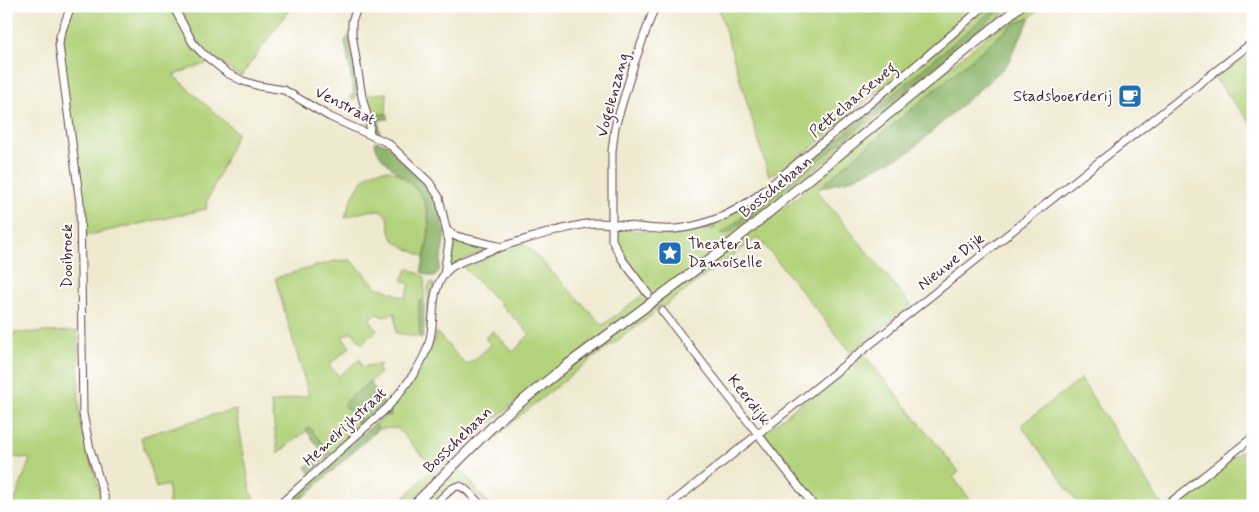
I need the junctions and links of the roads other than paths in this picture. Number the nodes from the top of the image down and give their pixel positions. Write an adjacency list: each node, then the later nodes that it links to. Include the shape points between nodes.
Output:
1 (71, 6): 17 (street, Dooibroek, via 58,45 80,204 83,414)
2 (173, 6): 8 (street, Venstraat, via 193,43 227,73 259,86 284,90 330,117)
3 (358, 6): 8 (street, via 352,21 352,34)
4 (655, 6): 9 (street, Vogelenzang, via 615,127)
5 (984, 6): 9 (street, Pettelaarseweg, via 857,115 734,210 704,223 674,229)
6 (1020, 6): 19 (main road, Bosschebaan, via 729,245 501,418)
7 (1253, 42): 15 (street, Nieuwe Dijk)
8 (369, 134): 10 (street, Venstraat, via 388,143 429,182 438,194)
9 (612, 224): 11 (street, Pettelaarseweg, via 580,224); 13 (street, via 616,250)
10 (447, 230): 11 (street, Pettelaarseweg, via 455,236); 12 (street, Venstraat, via 449,242)
11 (502, 247): 12 (street, Pettelaarseweg, via 462,261)
12 (444, 274): 18 (street, Hemelrijkstraat, via 437,289 427,349 399,394)
13 (648, 294)
14 (662, 310): 15 (street, Keerdijk)
15 (758, 434): 22 (street, Nieuwe Dijk); 23 (street, Keerdijk)
16 (1253, 438): 24 (street)
17 (107, 506)
18 (278, 506)
19 (413, 506)
20 (434, 506): 21 (street, via 453,486 461,485)
21 (482, 506)
22 (668, 506)
23 (814, 506)
24 (1166, 506)

